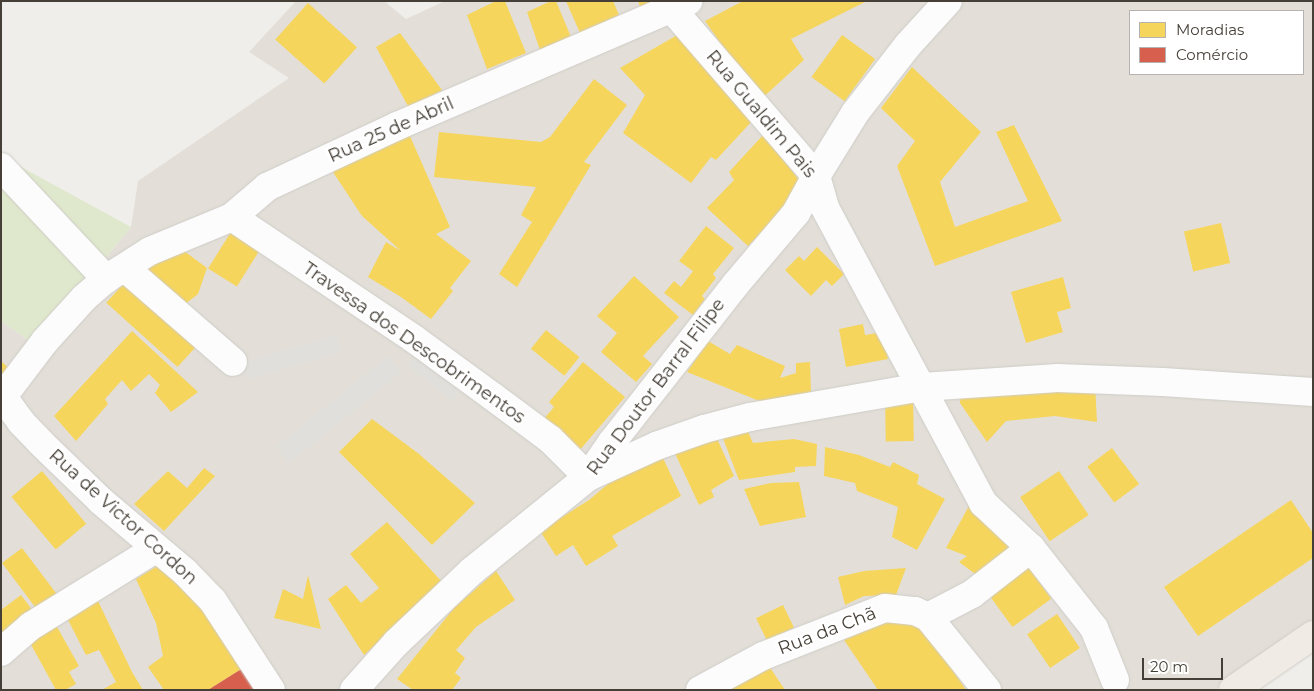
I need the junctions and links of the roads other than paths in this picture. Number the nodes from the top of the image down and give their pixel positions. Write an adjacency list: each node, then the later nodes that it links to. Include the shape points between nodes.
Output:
1 (948, 1): 4 (street, Rua Doutor Barral Filipe, via 908,45 855,113)
2 (680, 5): 4 (street, Rua Gualdim Pais); 5 (street, Rua 25 de Abril, via 397,126 275,183)
3 (1, 167): 6 (street)
4 (816, 176): 8 (street, Rua Gualdim Pais, via 826,208); 11 (street, Rua Doutor Barral Filipe, via 796,213 735,284)
5 (232, 217): 6 (street, Rua 25 de Abril, via 150,251); 11 (street, Travessa dos Descobrimentos, via 414,339 550,440)
6 (116, 274): 7 (street); 10 (street, Rua 25 de Abril, via 84,298 45,341)
7 (233, 362)
8 (922, 387): 9 (street, via 1058,378); 11 (street, via 750,417 704,429 656,446); 12 (street, Rua Gualdim Pais, via 983,502)
9 (1313, 392)
10 (2, 398): 13 (street, Rua de Victor Cordon, via 40,442)
11 (588, 477): 18 (street, Rua Doutor Barral Filipe, via 472,572 396,643)
12 (1030, 548): 14 (street, via 972,594); 17 (street, Rua Gualdim Pais, via 1094,628)
13 (155, 549): 16 (street, via 31,626); 19 (street, Rua de Victor Cordon, via 185,572 213,601)
14 (928, 617): 20 (street, Rua da Chã, via 914,611 886,608 763,656); 21 (street)
15 (1313, 635): 22 (main road)
16 (1, 652)
17 (1115, 680)
18 (359, 685)
19 (272, 690)
20 (700, 690)
21 (987, 690)
22 (1233, 690)

